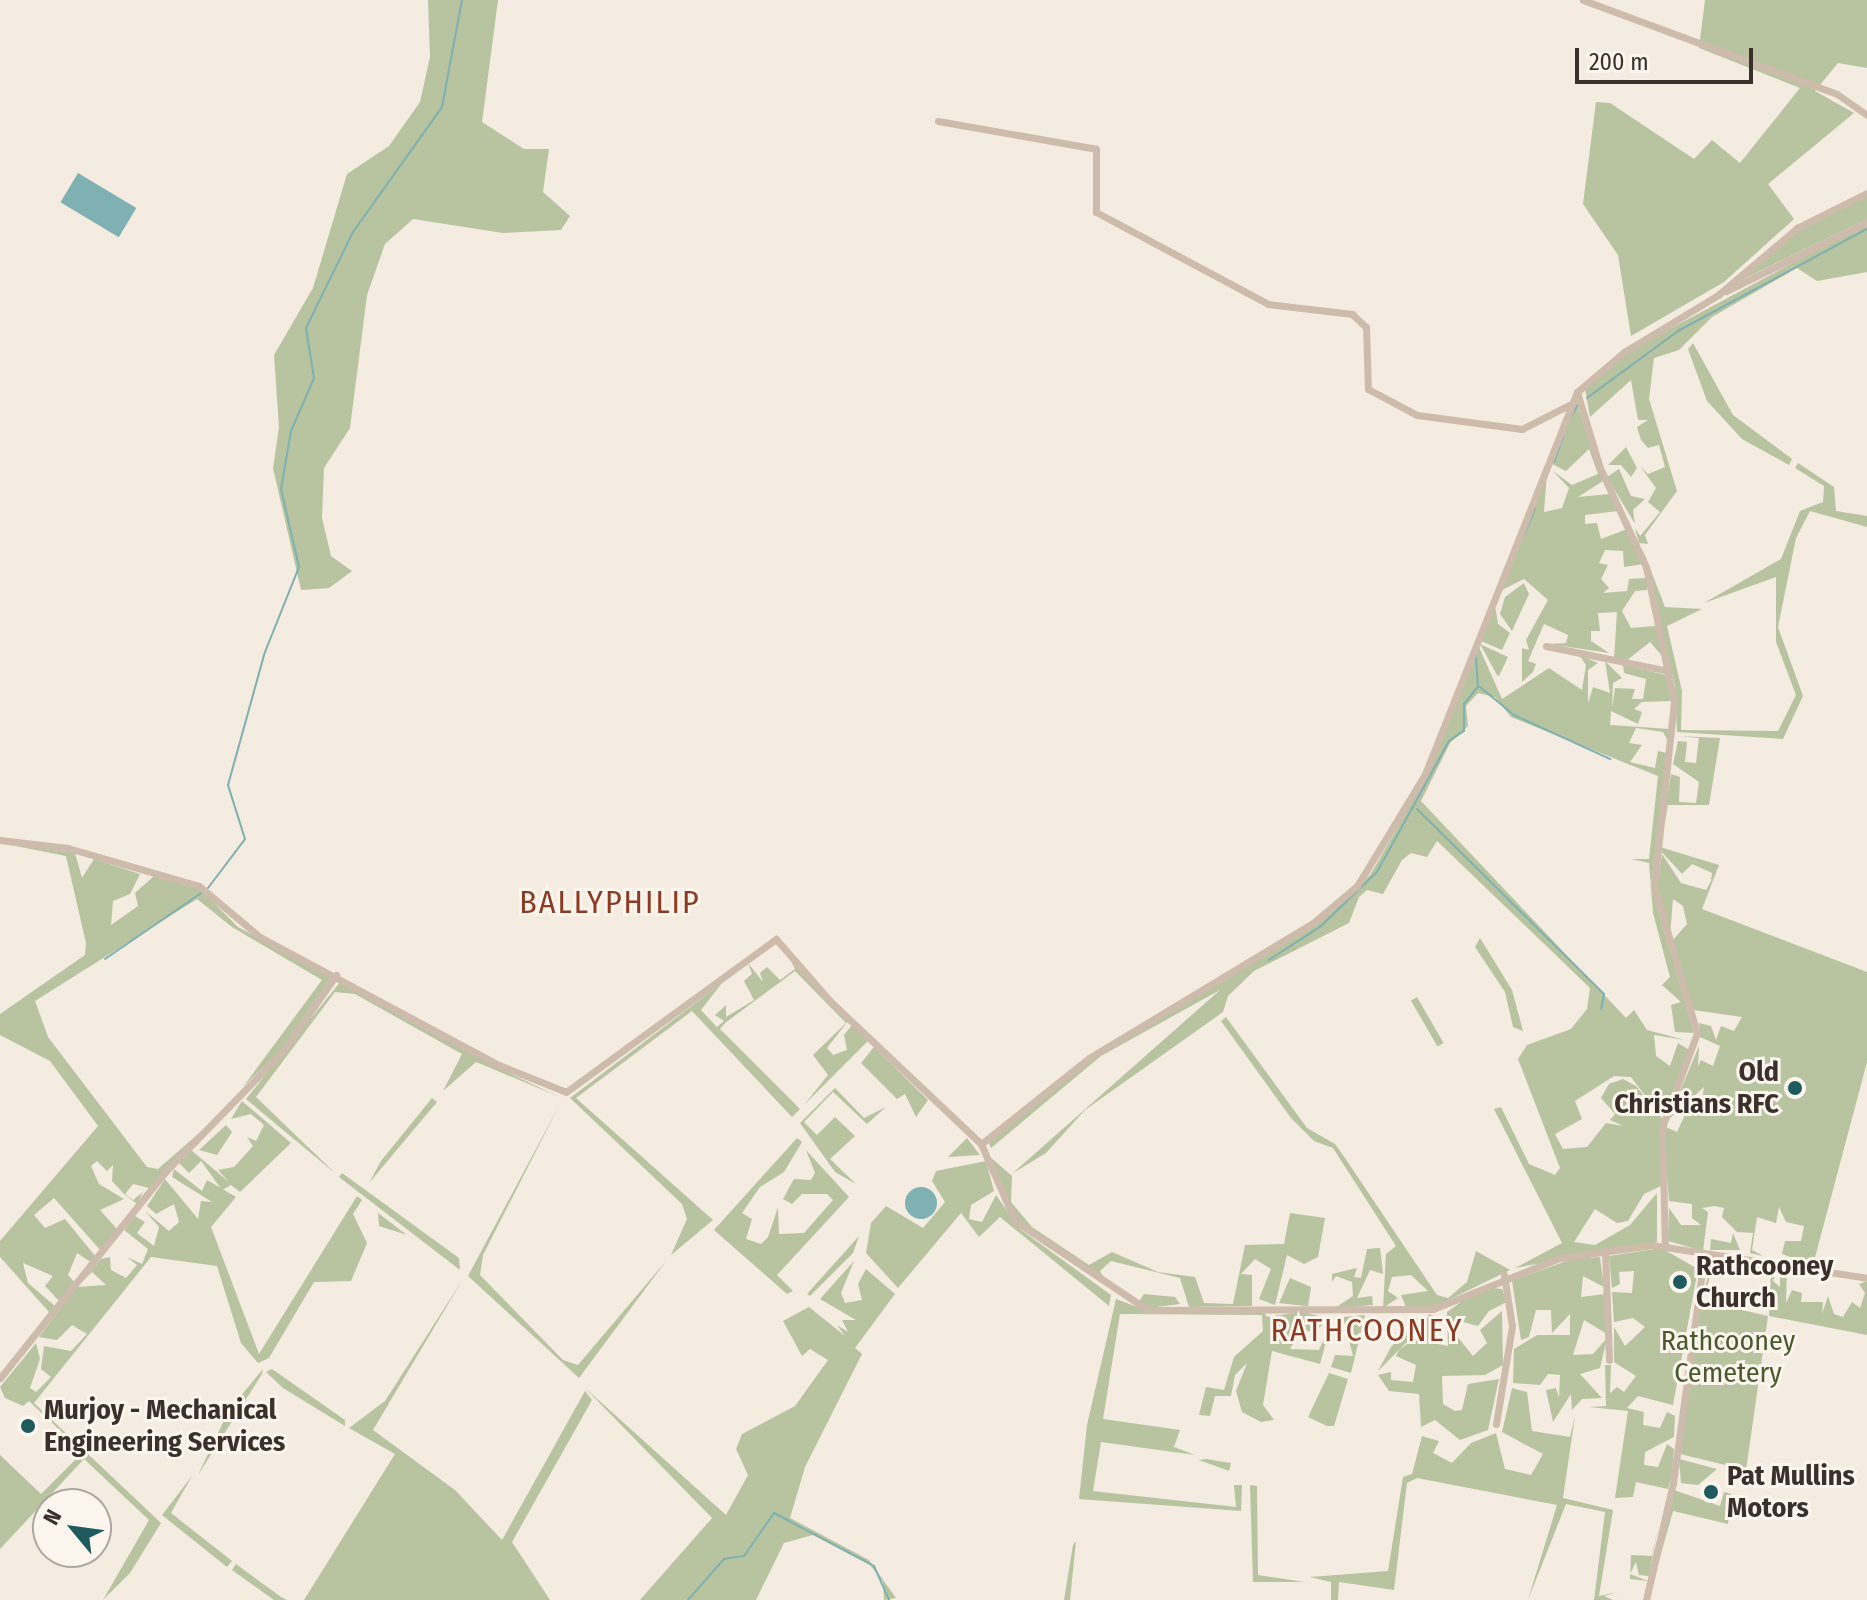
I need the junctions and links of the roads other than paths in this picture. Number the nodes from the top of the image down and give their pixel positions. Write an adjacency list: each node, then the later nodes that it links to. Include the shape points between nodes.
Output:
1 (1583, 0): 2 (street, via 1837,94)
2 (1867, 115)
3 (938, 121): 8 (street, via 1096,149 1096,212 1268,304 1352,314 1366,327 1368,389 1406,411 1522,429)
4 (1867, 193): 6 (street, via 1797,228)
5 (1867, 222): 6 (street)
6 (1725, 290): 7 (street, via 1624,352)
7 (1577, 392): 8 (street); 10 (street, via 1603,474 1643,559)
8 (1569, 405): 13 (street, via 1429,766 1368,874 1313,923 1089,1058)
9 (1546, 646): 10 (street)
10 (1669, 671): 14 (street, via 1672,734 1654,886 1697,1033 1662,1127)
11 (0, 840): 12 (street, via 68,848 199,886 238,924)
12 (336, 975): 13 (street, via 499,1065 566,1092 774,938); 20 (street, via 283,1051 165,1172)
13 (981, 1144): 17 (street, via 1015,1221 1148,1310 1422,1310 1451,1304)
14 (1665, 1246): 15 (street); 16 (street)
15 (1605, 1250): 17 (street); 19 (street)
16 (1704, 1256): 18 (street, via 1732,1253); 22 (street, via 1673,1483)
17 (1504, 1275): 21 (street, via 1512,1326)
18 (1867, 1278)
19 (1609, 1360)
20 (0, 1378)
21 (1496, 1424)
22 (1646, 1600)

